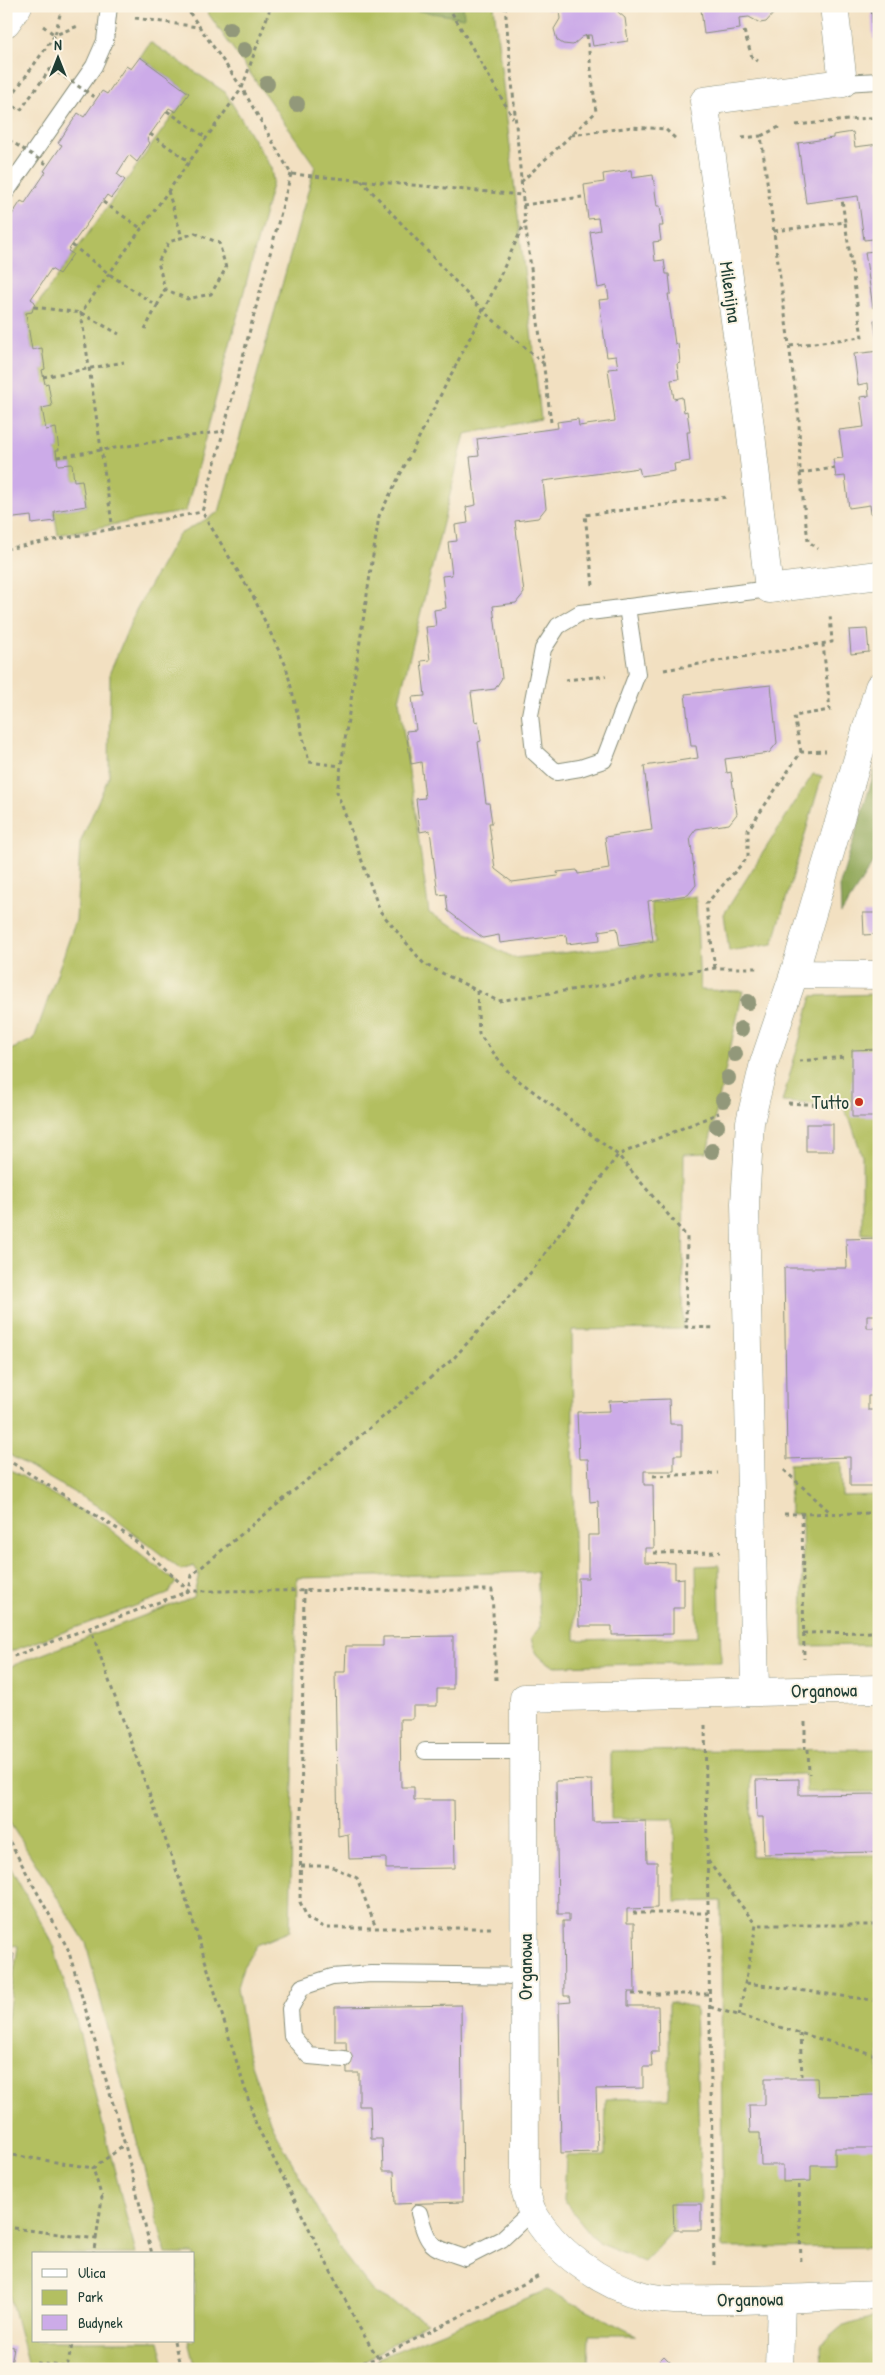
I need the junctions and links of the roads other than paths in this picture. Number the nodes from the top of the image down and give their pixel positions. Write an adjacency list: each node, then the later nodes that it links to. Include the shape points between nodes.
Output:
1 (18, 6): 4 (street)
2 (109, 6): 7 (lane, via 106,41 94,66)
3 (834, 6): 6 (street)
4 (6, 23)
5 (879, 81): 6 (lane)
6 (843, 83): 9 (street, Milenijna, via 704,102)
7 (6, 192)
8 (879, 575): 9 (street)
9 (769, 589): 10 (lane)
10 (627, 607): 10 (lane, via 580,613 558,626 544,648 530,715 534,752 556,772 604,760 638,674)
11 (879, 687): 12 (street)
12 (794, 974): 13 (street); 15 (street, via 764,1063 750,1122 745,1204)
13 (879, 975)
14 (879, 1689): 15 (street, Organowa)
15 (755, 1690): 17 (street, Organowa, via 524,1698)
16 (425, 1750): 17 (lane)
17 (524, 1750): 18 (street, Organowa)
18 (526, 1976): 19 (lane, via 372,1974 332,1977 302,1987 290,2009 292,2036 310,2056); 20 (street, Organowa, via 525,2189)
19 (344, 2059)
20 (532, 2211): 21 (lane, via 502,2239 465,2258 435,2247 426,2237); 23 (street, Organowa, via 574,2260 606,2282 644,2296 714,2300)
21 (419, 2213)
22 (879, 2295): 23 (street, Organowa)
23 (791, 2299): 24 (street)
24 (779, 2369)

